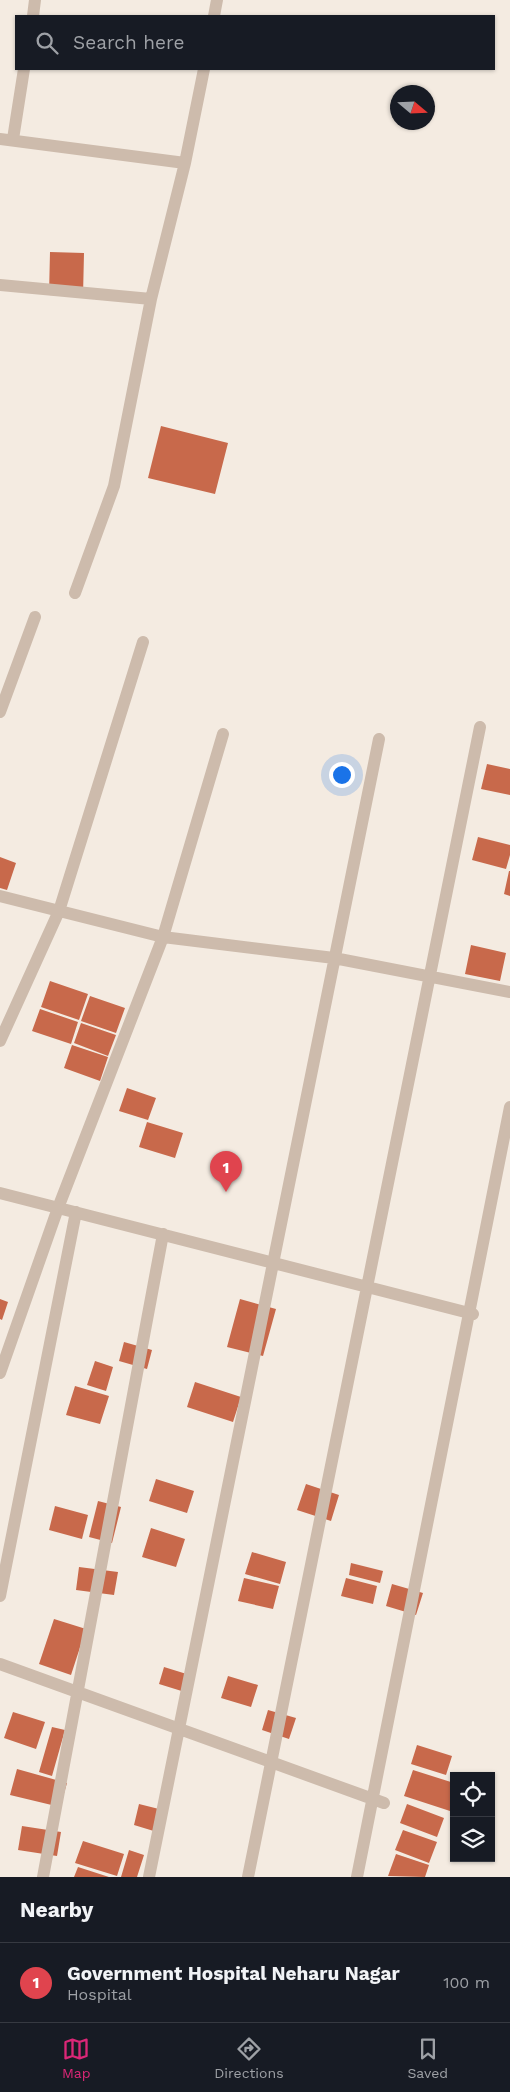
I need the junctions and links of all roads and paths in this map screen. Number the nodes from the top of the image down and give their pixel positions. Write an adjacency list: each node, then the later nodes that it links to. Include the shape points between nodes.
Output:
1 (35, 0): 3 (street)
2 (218, 0): 4 (street)
3 (33, 15)
4 (214, 15)
5 (24, 70): 7 (street)
6 (204, 70): 8 (street)
7 (6, 139): 8 (street)
8 (185, 163): 10 (street)
9 (0, 286): 10 (street)
10 (151, 299): 11 (street, via 114,486)
11 (75, 593)
12 (35, 617): 14 (street)
13 (143, 642): 19 (street)
14 (0, 712)
15 (480, 727): 22 (street)
16 (223, 734): 20 (street)
17 (379, 739): 21 (street)
18 (0, 896): 19 (street)
19 (59, 911): 20 (street); 24 (street)
20 (163, 937): 21 (street); 27 (street)
21 (334, 958): 22 (street); 30 (street)
22 (429, 976): 23 (street); 31 (street)
23 (510, 992)
24 (0, 1041)
25 (510, 1107): 32 (street)
26 (0, 1193): 27 (street)
27 (58, 1208): 28 (street); 33 (street)
28 (76, 1212): 29 (street); 34 (street)
29 (163, 1234): 30 (street); 36 (street)
30 (273, 1262): 31 (street); 37 (street)
31 (367, 1287): 32 (street); 38 (street)
32 (471, 1313): 39 (street)
33 (0, 1373)
34 (0, 1596)
35 (0, 1664): 36 (street)
36 (78, 1692): 37 (street); 40 (street)
37 (179, 1729): 38 (street); 41 (street)
38 (271, 1762): 39 (street); 42 (street)
39 (378, 1801): 43 (street)
40 (43, 1877)
41 (149, 1877)
42 (248, 1877)
43 (357, 1877)

